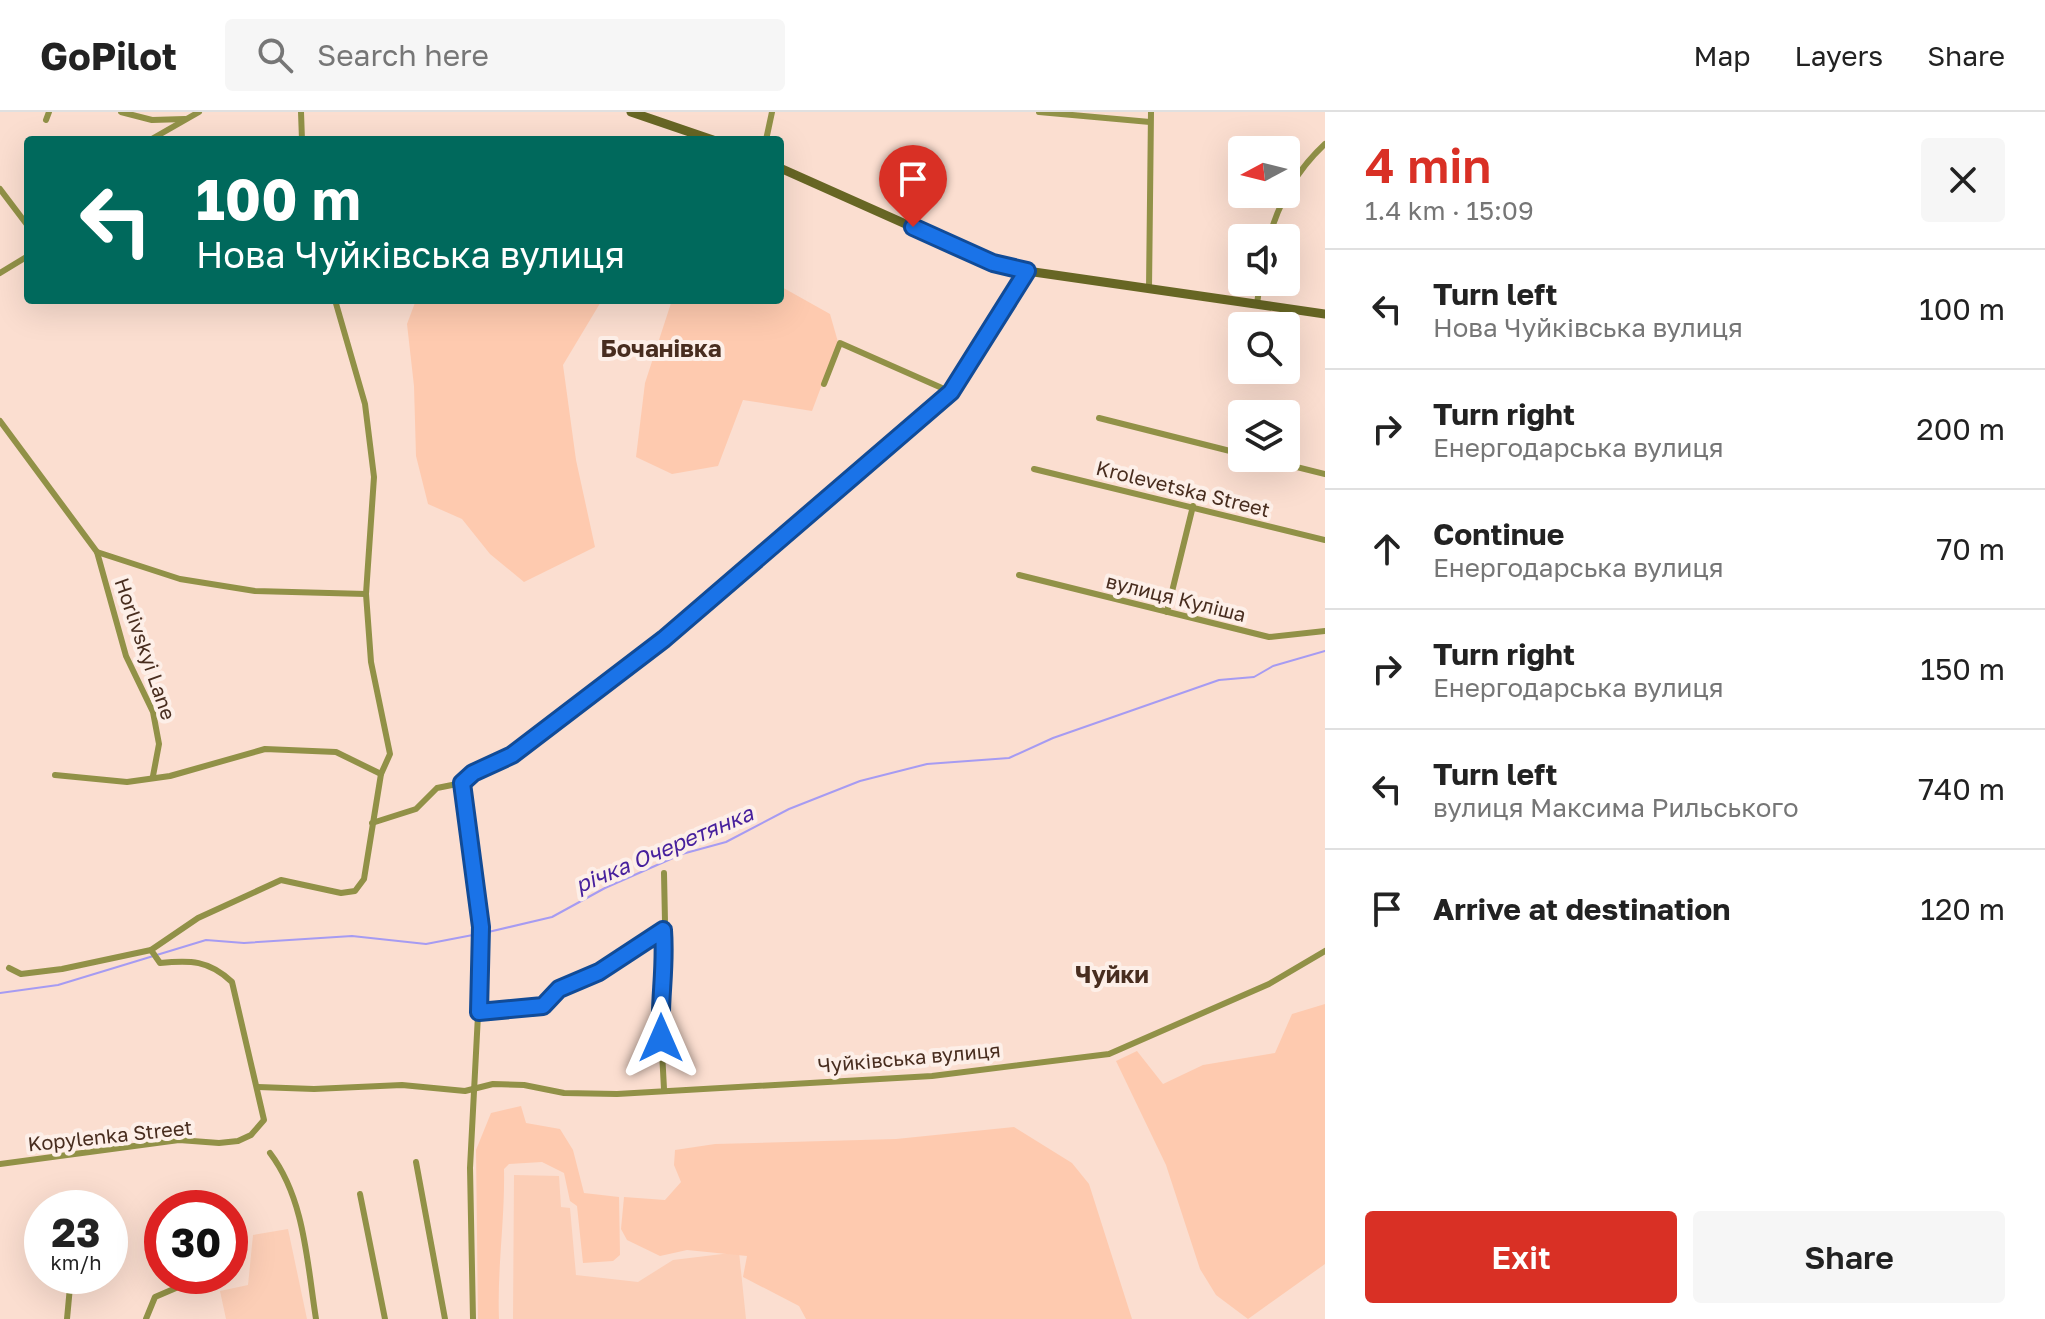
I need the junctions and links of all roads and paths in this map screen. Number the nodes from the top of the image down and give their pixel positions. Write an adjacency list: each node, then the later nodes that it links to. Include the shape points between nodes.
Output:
1 (49, 112): 10 (street)
2 (121, 112): 9 (street, via 152,120)
3 (199, 112): 9 (street)
4 (301, 112): 13 (street)
5 (631, 112): 14 (main road)
6 (772, 112): 15 (street)
7 (1039, 112): 11 (street)
8 (1151, 112): 11 (street)
9 (185, 119): 12 (street)
10 (46, 120)
11 (1150, 122): 24 (street)
12 (157, 136)
13 (302, 136)
14 (701, 136)
15 (767, 136)
16 (1325, 144): 20 (street, via 1308,160)
17 (784, 170): 22 (main road, via 993,263)
18 (0, 189): 19 (street)
19 (24, 221)
20 (1273, 224)
21 (24, 258): 23 (street)
22 (1027, 271): 24 (main road); 30 (street)
23 (0, 273)
24 (1149, 289): 27 (main road)
25 (1258, 296): 27 (street)
26 (336, 304): 41 (street, via 365,404 374,477)
27 (1257, 304): 28 (main road)
28 (1325, 314)
29 (824, 384): 30 (street, via 840,343)
30 (951, 392): 47 (street, via 664,639 512,755)
31 (1099, 418): 33 (street)
32 (0, 421): 39 (street, Horlivskyi Lane)
33 (1228, 450)
34 (1300, 468): 36 (street)
35 (1034, 469): 37 (street, Krolevetska Street)
36 (1325, 474)
37 (1193, 506): 38 (street, Krolevetska Street); 42 (street)
38 (1325, 540)
39 (97, 552): 41 (street, via 180,579 255,591); 46 (street, Horlivskyi Lane, via 126,656 153,712 159,744)
40 (1019, 575): 42 (street, вулиця Куліша)
41 (366, 594): 44 (street, via 371,662 390,754)
42 (1167, 612): 43 (street, вулиця Куліша, via 1269,637)
43 (1325, 631)
44 (381, 774): 46 (street, via 336,752 265,749); 48 (street)
45 (55, 775): 46 (street, via 127,782)
46 (153, 776)
47 (462, 783): 48 (street, via 437,788 416,809); 54 (street, via 482,938)
48 (372, 823): 51 (street, via 364,879 355,891 341,893 281,880 198,918)
49 (664, 873): 50 (street)
50 (663, 930): 54 (street, via 599,972 559,989 543,1006); 57 (street)
51 (151, 950): 53 (street, via 62,969 21,974); 55 (street, via 160,963 204,963 232,982)
52 (1325, 951): 57 (street, Чуйківська вулиця, via 1228,1004 1109,1054 932,1076)
53 (9, 968)
54 (479, 1012): 56 (street)
55 (258, 1087): 56 (street); 60 (street, Kopylenka Street, via 264,1120 238,1141 179,1140)
56 (474, 1089): 57 (street, Чуйківська вулиця, via 493,1084 564,1093); 69 (street, via 469,1246)
57 (664, 1089)
58 (270, 1153): 66 (street, via 287,1175 303,1233)
59 (416, 1162): 68 (street)
60 (0, 1164)
61 (360, 1194): 67 (street)
62 (69, 1294): 64 (street)
63 (162, 1294): 65 (street, via 155,1297)
64 (67, 1319)
65 (146, 1319)
66 (316, 1319)
67 (385, 1319)
68 (445, 1319)
69 (473, 1319)

